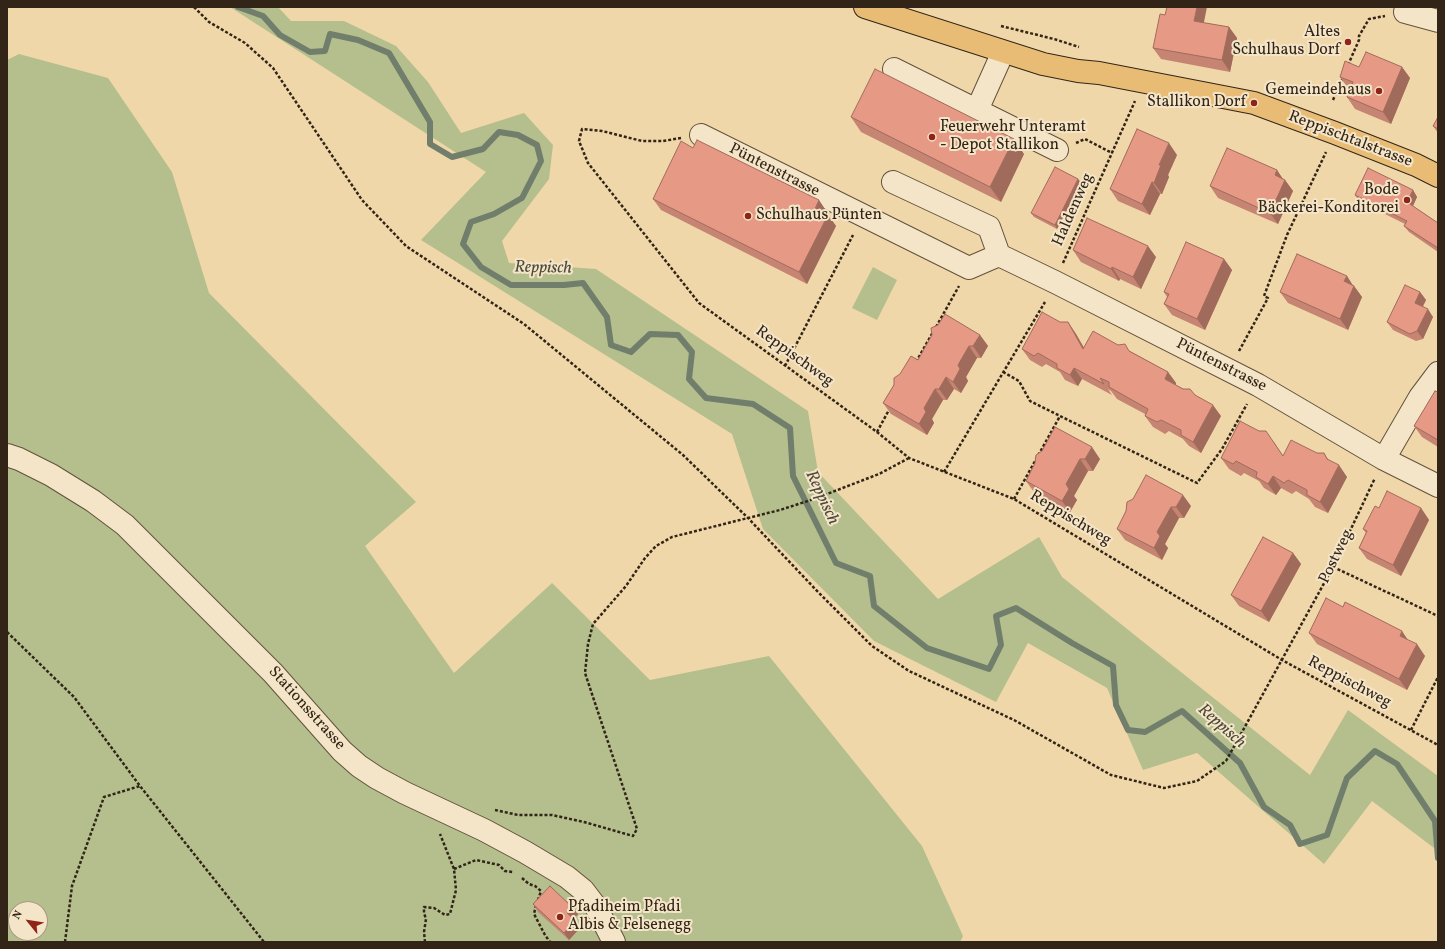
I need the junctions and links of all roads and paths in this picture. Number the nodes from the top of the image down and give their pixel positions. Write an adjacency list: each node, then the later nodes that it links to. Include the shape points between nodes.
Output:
1 (194, 7): 39 (path, via 210,22 245,43 273,68 362,200 406,246 524,324 684,455)
2 (866, 7): 7 (main road, Reppischtalstrasse)
3 (1395, 14): 4 (street); 9 (path, via 1369,18)
4 (1438, 21)
5 (998, 25): 6 (path)
6 (1084, 49)
7 (1003, 52): 11 (main road, Reppischtalstrasse, via 1049,66); 13 (street)
8 (894, 69): 13 (street)
9 (1346, 69)
10 (1344, 75): 12 (path)
11 (1143, 82): 14 (main road, Reppischtalstrasse, via 1254,103); 17 (path, Haldenweg)
12 (1333, 100)
13 (977, 110): 16 (street)
14 (1335, 133): 18 (main road, Reppischtalstrasse); 26 (path, via 1287,235 1264,296 1268,298)
15 (701, 135): 20 (street, Püntenstrasse); 25 (path, Reppischweg, via 642,141 582,129 579,141 588,163 699,303)
16 (1057, 150): 17 (path, via 1085,139)
17 (1112, 153): 23 (path, Haldenweg)
18 (1438, 176)
19 (893, 182): 21 (street, via 989,227)
20 (863, 216): 22 (street, Püntenstrasse); 25 (path)
21 (999, 255): 22 (street); 23 (street, Püntenstrasse)
22 (969, 268): 24 (path)
23 (1055, 282): 26 (street, Püntenstrasse); 27 (path, Haldenweg)
24 (915, 364)
25 (785, 366): 32 (path, Reppischweg)
26 (1229, 370): 29 (street, Püntenstrasse)
27 (1003, 372): 31 (path, via 1019,381 1030,400); 36 (path, Haldenweg)
28 (1438, 373): 35 (street, via 1420,397)
29 (1258, 384): 31 (path, via 1222,449 1197,483); 35 (street, Püntenstrasse)
30 (892, 405): 32 (path)
31 (1060, 416): 38 (path)
32 (877, 432): 34 (path, Reppischweg)
33 (7, 455): 57 (street, Stationsstrasse, via 51,475 125,525 273,673 342,751 359,766 405,793 518,848 567,877 583,890 596,907)
34 (909, 458): 36 (path, Reppischweg); 39 (path, via 879,474 814,499)
35 (1384, 459): 37 (street, Püntenstrasse); 40 (path, Postweg)
36 (944, 472): 38 (path, Reppischweg)
37 (1438, 486)
38 (1014, 499): 43 (path, Reppischweg)
39 (748, 518): 43 (path, Postweg, via 872,646 909,671 1014,720 1111,775 1164,788 1197,781 1226,761); 48 (path, via 672,537 656,546 593,624 585,673 637,829 633,836 584,822 552,816 518,815)
40 (1333, 567): 41 (path); 43 (path, Postweg)
41 (1438, 616)
42 (7, 632): 47 (path, via 74,697)
43 (1282, 660): 45 (path, Reppischweg)
44 (1438, 677): 45 (path)
45 (1411, 730): 46 (path, Reppischweg)
46 (1438, 745)
47 (140, 786): 53 (path, via 104,797 72,886); 54 (path)
48 (488, 808)
49 (437, 829): 50 (path)
50 (454, 869): 51 (path, via 476,860 499,865 505,871); 55 (path, via 456,890 450,914 444,915 434,908 424,907)
51 (515, 874)
52 (520, 877): 56 (path, via 541,891 534,914)
53 (65, 942)
54 (264, 942)
55 (425, 942)
56 (550, 942)
57 (614, 942)

